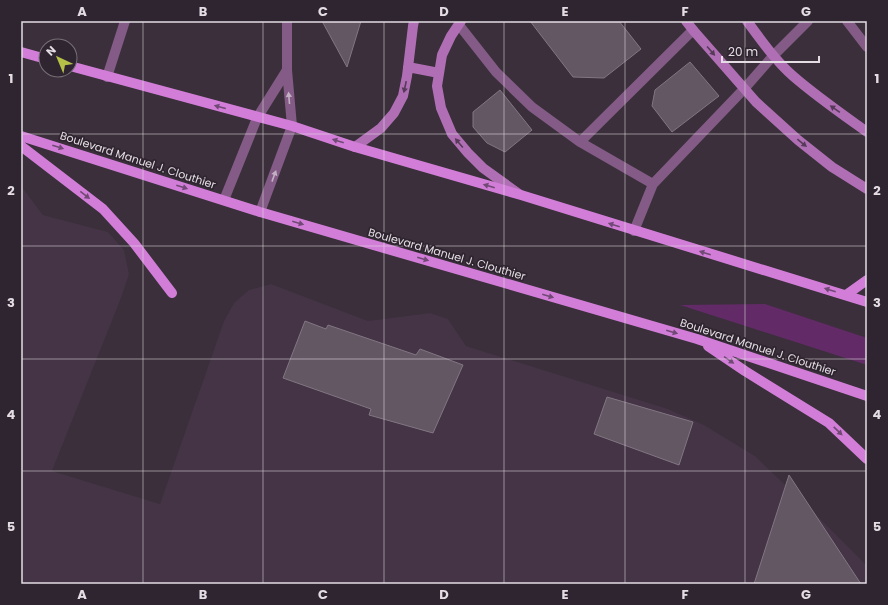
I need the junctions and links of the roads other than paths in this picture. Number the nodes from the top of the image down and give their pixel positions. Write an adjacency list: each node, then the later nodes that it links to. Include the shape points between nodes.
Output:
1 (125, 21): 18 (street)
2 (287, 21): 16 (street)
3 (414, 21): 14 (main road)
4 (686, 21): 9 (main road)
5 (746, 21): 12 (main road)
6 (808, 21): 12 (street)
7 (848, 21): 10 (street)
8 (460, 23): 17 (main road, via 442,55); 24 (street, via 496,72 532,107)
9 (693, 30): 19 (main road, one-way to 19); 24 (street)
10 (867, 47)
11 (21, 52): 13 (main road)
12 (773, 56): 19 (street); 22 (main road, one-way to 12, via 828,105)
13 (38, 57)
14 (408, 67): 17 (main road); 26 (main road, one-way to 26, via 403,96 394,112 381,128)
15 (78, 68): 18 (main road)
16 (287, 70): 20 (street); 21 (street, one-way to 16)
17 (439, 73): 29 (main road, one-way to 17, via 483,168 452,134 441,108 437,86)
18 (107, 77): 20 (main road, one-way to 18)
19 (744, 89): 27 (street); 28 (main road, one-way to 28, via 798,140 832,167)
20 (257, 118): 21 (main road); 30 (street)
21 (292, 126): 26 (main road, one-way to 21); 31 (street, one-way to 21)
22 (867, 132)
23 (21, 136): 30 (main road, Boulevard Manuel J. Clouthier, one-way to 30)
24 (580, 142): 27 (street)
25 (21, 146): 34 (main road, one-way to 34, via 103,209 134,243)
26 (355, 146): 29 (main road, one-way to 26)
27 (653, 184): 32 (street)
28 (867, 189)
29 (521, 195): 32 (main road, one-way to 29)
30 (224, 200): 31 (main road, Boulevard Manuel J. Clouthier)
31 (260, 212): 37 (main road, Boulevard Manuel J. Clouthier, one-way to 37)
32 (634, 231): 35 (main road, one-way to 32)
33 (867, 280): 35 (main road)
34 (172, 293)
35 (846, 295): 36 (main road)
36 (867, 302)
37 (697, 339): 38 (main road, Boulevard Manuel J. Clouthier); 39 (main road, one-way to 39, via 829,423)
38 (867, 396)
39 (867, 459)

